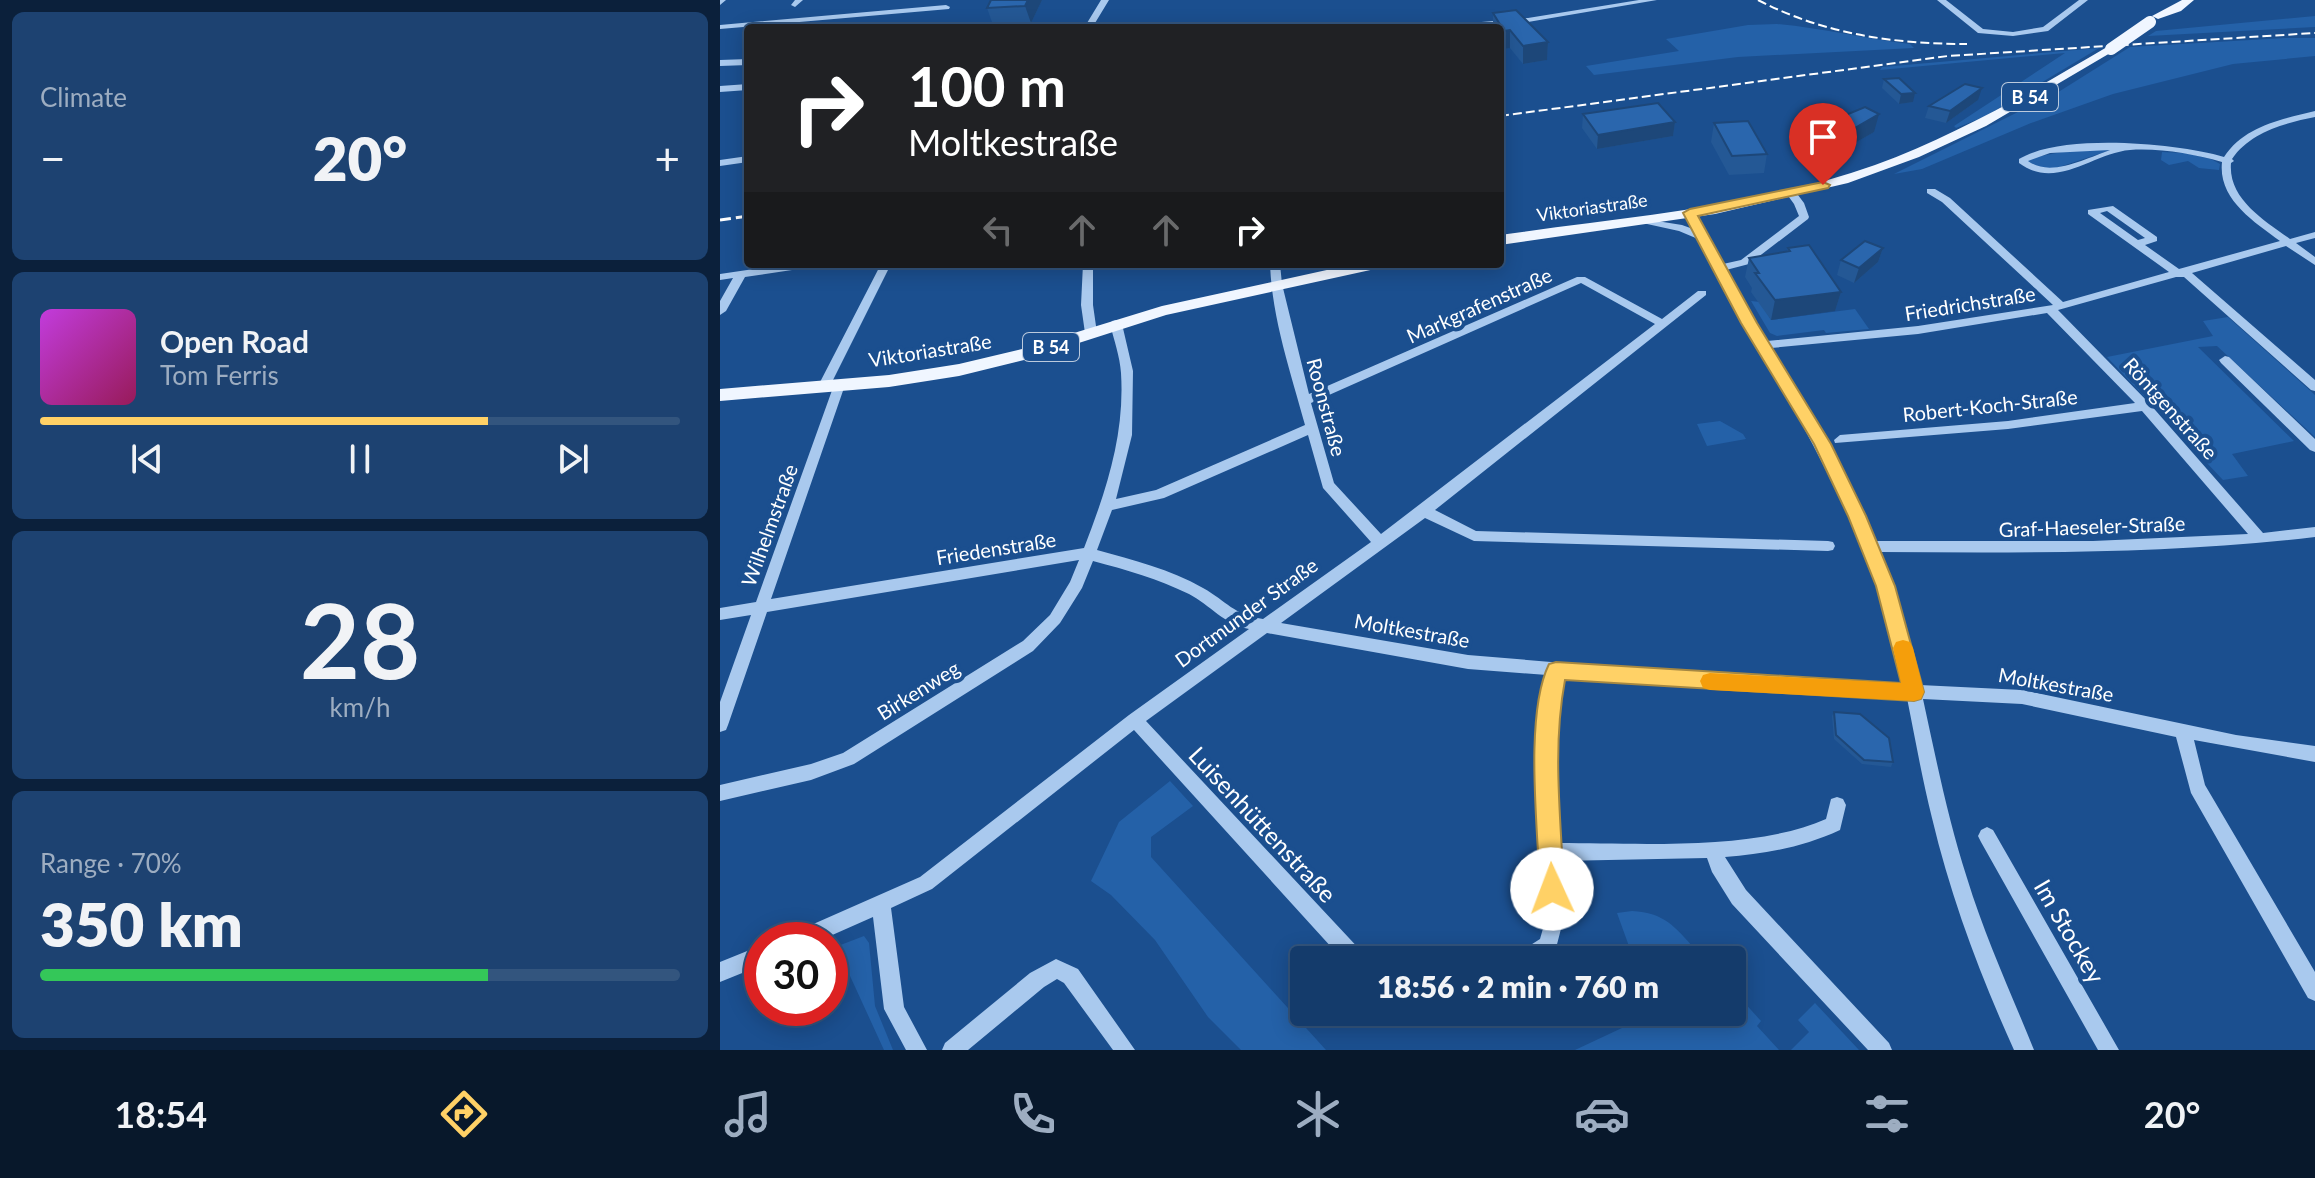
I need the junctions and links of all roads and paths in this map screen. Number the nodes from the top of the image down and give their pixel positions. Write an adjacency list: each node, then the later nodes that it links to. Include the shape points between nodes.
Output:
1 (1105, 0): 10 (street)
2 (1653, 0): 11 (street)
3 (1941, 0): 4 (street, via 1981,31 2013,34 2045,29)
4 (2084, 0)
5 (2176, 0): 8 (main road, B 54)
6 (2189, 0): 8 (main road, B 54)
7 (946, 7): 9 (street)
8 (2154, 19): 24 (main road, B 54, bridge, via 1946,142)
9 (754, 24)
10 (1090, 24)
11 (1481, 24)
12 (744, 25): 13 (street)
13 (720, 27)
14 (744, 62): 15 (street)
15 (720, 63)
16 (744, 87): 17 (street)
17 (720, 89)
18 (2315, 114): 21 (street, via 2258,130 2235,148)
19 (2128, 147): 19 (street, via 2046,151 2022,161 2049,173); 21 (street, via 2185,150)
20 (744, 160): 22 (street)
21 (2229, 161): 30 (street, via 2232,193)
22 (720, 163)
23 (1931, 191): 44 (street, Röntgenstraße)
24 (1791, 193): 25 (main road, B 54); 38 (street, via 1804,217 1745,262)
25 (1690, 213): 26 (main road, Viktoriastraße / B 54); 28 (street)
26 (1642, 220): 28 (street); 29 (main road, Viktoriastraße / B 54)
27 (2315, 235): 30 (street, Friedrichstraße)
28 (1701, 236): 38 (street)
29 (1504, 239)
30 (2290, 242): 32 (street); 40 (street, Friedrichstraße)
31 (2136, 244): 31 (street, via 2114,228 2092,212 2109,208 2153,239); 40 (street)
32 (2315, 262)
33 (781, 268): 39 (street)
34 (884, 268): 51 (street, Wilhelmstraße)
35 (1088, 268): 48 (street)
36 (1275, 268): 42 (street, Roonstraße)
37 (1355, 268): 42 (main road, Viktoriastraße / B 54)
38 (1719, 268): 49 (street)
39 (742, 273): 41 (street); 45 (street)
40 (2183, 274): 44 (street, Friedrichstraße); 52 (street)
41 (720, 277)
42 (1276, 284): 46 (main road, Viktoriastraße / B 54); 54 (street, Roonstraße)
43 (1702, 293): 47 (street, Dortmunder Straße)
44 (2056, 308): 49 (street, Friedrichstraße, via 1918,330); 55 (street, Röntgenstraße)
45 (720, 311)
46 (1116, 324): 48 (main road, Viktoriastraße / B 54); 59 (street, Birkenweg, via 1127,371 1126,435)
47 (1663, 324): 54 (street, Markgrafenstraße, via 1581,279); 60 (street, Dortmunder Straße)
48 (1091, 333): 51 (main road, Viktoriastraße / B 54, via 959,370)
49 (1762, 345): 65 (street, via 1823,444)
50 (2225, 360): 58 (street)
51 (832, 386): 53 (main road, Viktoriastraße / B 54); 67 (street, Wilhelmstraße)
52 (2315, 387)
53 (720, 395)
54 (1306, 400): 56 (street, Roonstraße)
55 (2145, 406): 57 (street, Robert-Koch-Straße); 62 (street, Röntgenstraße)
56 (1311, 428): 59 (street, via 1159,494); 63 (street, Roonstraße, via 1328,485)
57 (1840, 440)
58 (2315, 447)
59 (1107, 506): 66 (street, Birkenweg)
60 (1424, 511): 63 (street, Dortmunder Straße); 64 (street, via 1474,536)
61 (2315, 532): 62 (street, Graf-Haeseler-Straße)
62 (2259, 537): 65 (street, Graf-Haeseler-Straße, via 2087,549)
63 (1380, 542): 69 (street, Dortmunder Straße)
64 (1828, 546)
65 (1870, 546): 71 (street)
66 (1086, 553): 67 (street, Friedenstraße); 69 (street, Friedenstraße, via 1153,571 1198,592 1238,621); 76 (street, Birkenweg, via 1077,584 1055,619 1016,654 848,759)
67 (761, 608): 68 (street, Friedenstraße); 73 (street, Wilhelmstraße)
68 (720, 614)
69 (1263, 627): 70 (street, Moltkestraße, via 1468,662); 72 (street, Dortmunder Straße)
70 (1556, 671): 71 (street, Moltkestraße); 80 (street, via 1548,713)
71 (1914, 692): 74 (street, Moltkestraße, via 2022,697); 92 (street, via 1966,909)
72 (1135, 720): 81 (street, Dortmunder Straße, via 926,883); 83 (street, Luisenhüttenstraße)
73 (720, 725)
74 (2183, 731): 75 (street, Moltkestraße); 87 (street, via 2197,787)
75 (2315, 754)
76 (720, 793)
77 (1837, 805): 79 (street, via 1834,824 1823,831)
78 (1987, 836): 93 (street, Im Stockey)
79 (1714, 850): 80 (street); 91 (street, via 1739,897)
80 (1551, 852): 84 (street, via 1553,925)
81 (881, 906): 82 (street, Dortmunder Straße); 88 (street, via 894,1009)
82 (843, 922)
83 (1343, 946)
84 (1546, 946)
85 (744, 962): 86 (street)
86 (720, 972)
87 (2315, 991)
88 (917, 1050)
89 (952, 1050): 90 (street, via 1056,969 1071,976)
90 (1125, 1050)
91 (1882, 1050)
92 (2024, 1050)
93 (2109, 1050)

